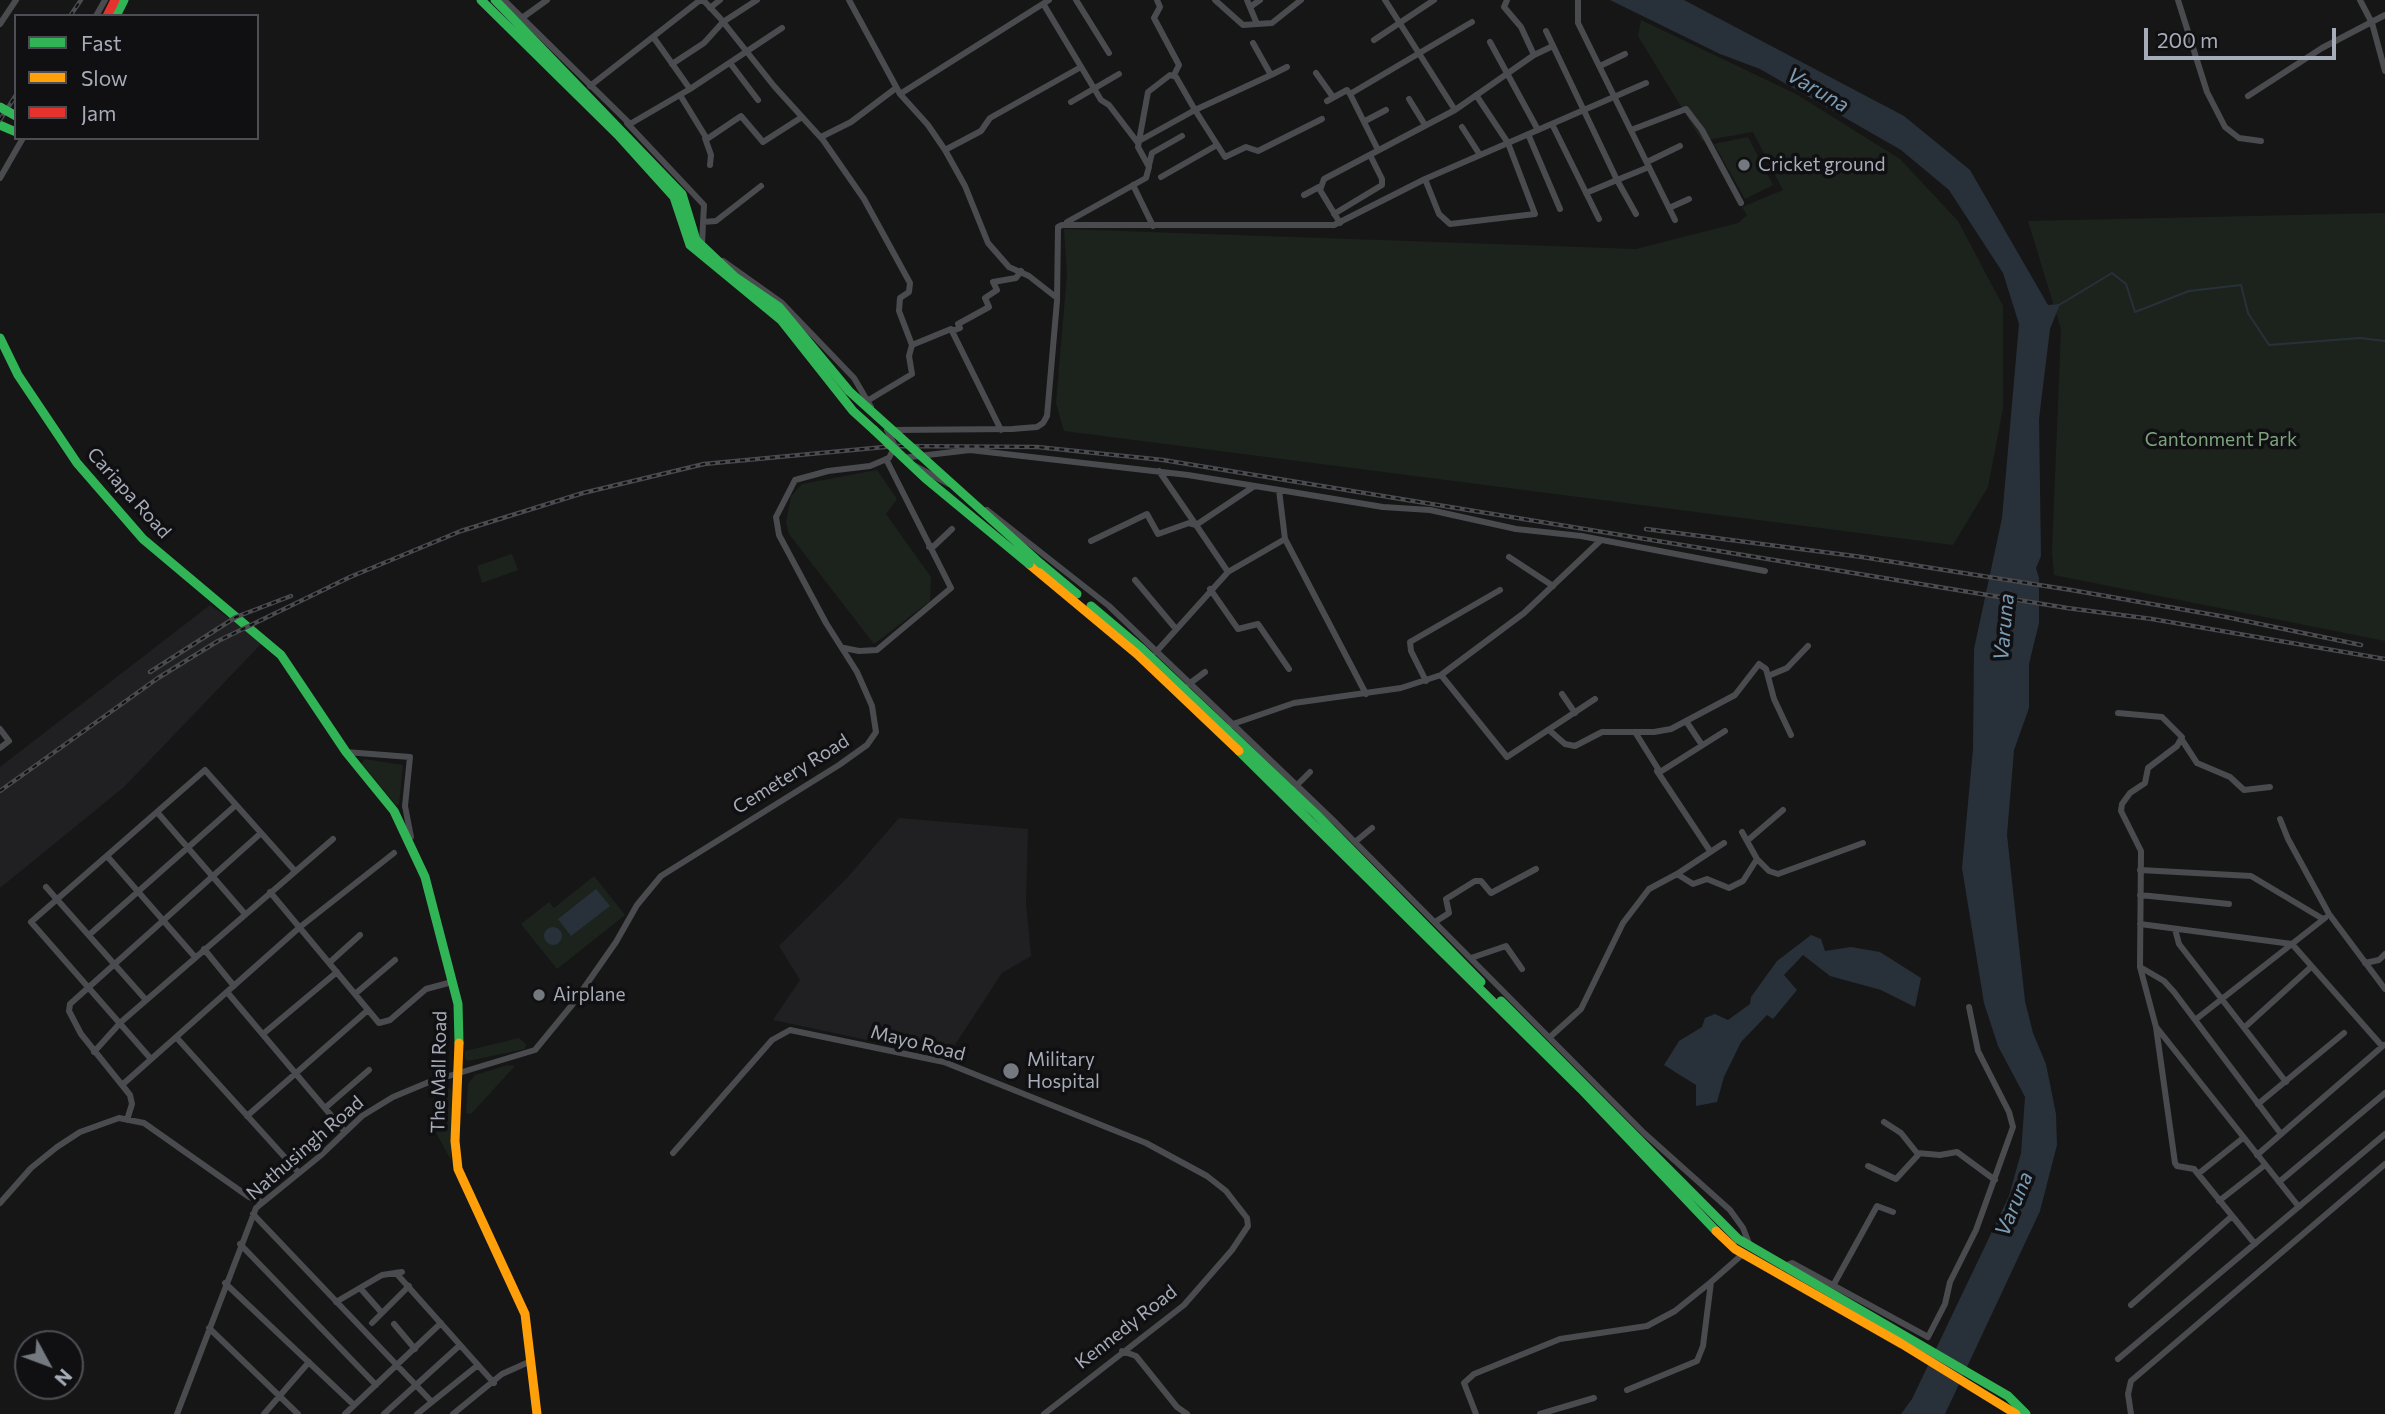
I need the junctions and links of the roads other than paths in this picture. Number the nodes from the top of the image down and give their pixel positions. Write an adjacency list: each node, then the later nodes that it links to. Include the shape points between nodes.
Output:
1 (16, 0): 31 (street)
2 (124, 0): 24 (street)
3 (481, 0): 112 (street, via 627,145)
4 (495, 0): 112 (street, via 682,194)
5 (504, 0): 26 (street)
6 (547, 0): 26 (street)
7 (720, 0): 23 (street)
8 (757, 0): 27 (street)
9 (849, 0): 60 (street)
10 (1076, 0): 41 (street)
11 (1157, 0): 54 (street, via 1160,5 1154,18 1178,62)
12 (1215, 0): 32 (street, via 1243,25)
13 (1260, 0): 22 (street)
14 (1301, 0): 32 (street, via 1272,23)
15 (1385, 0): 28 (street)
16 (1434, 0): 28 (street)
17 (1507, 0): 44 (street, via 1504,7 1521,27)
18 (1578, 0): 47 (street, via 1578,23)
19 (2178, 0): 87 (street, via 2207,92 2225,127 2239,138)
20 (2360, 0): 30 (street)
21 (1046, 2): 48 (street); 60 (street)
22 (1249, 4): 32 (street)
23 (710, 8): 27 (street); 35 (street, via 699,1)
24 (111, 14)
25 (2385, 15): 30 (street)
26 (522, 18): 57 (street)
27 (723, 22): 40 (street); 46 (street, via 704,43)
28 (1401, 22): 36 (street); 42 (street)
29 (1472, 22): 42 (street)
30 (2372, 23): 50 (street); 64 (street, via 2322,48)
31 (0, 24)
32 (1257, 24)
33 (782, 28): 40 (street)
34 (1546, 30): 39 (street)
35 (654, 38): 46 (street); 57 (street)
36 (1374, 40)
37 (1490, 42): 52 (street)
38 (1253, 43): 55 (street)
39 (1553, 46): 44 (street); 72 (street)
40 (747, 51): 45 (street); 73 (street)
41 (1108, 53)
42 (1420, 53): 61 (street); 71 (street)
43 (1625, 54): 47 (street)
44 (1534, 55): 52 (street)
45 (730, 63): 58 (street); 67 (street)
46 (672, 64): 58 (street)
47 (1600, 66): 65 (street)
48 (1081, 67): 59 (street); 92 (street, via 997,113 981,131)
49 (1287, 67): 55 (street)
50 (2385, 71)
51 (1316, 73): 61 (street, via 1330,99 1346,90)
52 (1507, 73): 63 (street); 80 (street)
53 (1119, 74): 59 (street)
54 (1174, 75): 69 (street); 88 (street, via 1149,88)
55 (1271, 75): 69 (street)
56 (1646, 83): 65 (street)
57 (590, 86): 76 (street)
58 (690, 89): 62 (street)
59 (1094, 89): 68 (street); 88 (street)
60 (898, 91): 85 (street); 92 (street)
61 (1350, 94): 75 (street)
62 (680, 95): 76 (street); 84 (street)
63 (1476, 95): 71 (street); 89 (street)
64 (2248, 96)
65 (1615, 97): 72 (street); 81 (street)
66 (1409, 99): 78 (street)
67 (758, 100)
68 (1071, 102)
69 (1195, 110): 88 (street); 90 (street)
70 (1386, 110): 75 (street)
71 (1455, 110): 78 (street)
72 (1585, 110): 77 (street); 102 (street)
73 (802, 117): 84 (street, via 763,142 741,116); 85 (street)
74 (1322, 119): 90 (street, via 1258,151 1247,147 1225,158)
75 (1365, 121): 93 (street)
76 (627, 123): 117 (street, via 702,203)
77 (1552, 124): 80 (street); 106 (street)
78 (1425, 125): 93 (street)
79 (1462, 127): 95 (street)
80 (1538, 130): 82 (street)
81 (1631, 130): 97 (street); 109 (street, via 1686,109)
82 (1528, 134): 89 (street); 111 (street)
83 (1182, 136): 98 (street, via 1152,153)
84 (705, 138): 96 (street)
85 (821, 138): 126 (street, via 864,199 910,283 909,292 900,298 899,311)
86 (22, 140): 100 (street)
87 (2261, 141)
88 (1139, 142): 98 (street)
89 (1508, 143): 95 (street); 101 (street, via 1535,214 1450,224 1439,214)
90 (1217, 145): 99 (street)
91 (1680, 146): 97 (street)
92 (945, 150): 122 (street, via 988,243 1009,267)
93 (1378, 150): 94 (street)
94 (1370, 155): 105 (street, via 1324,179); 113 (street, via 1382,186)
95 (1480, 155): 101 (street)
96 (710, 165)
97 (1648, 165): 102 (street); 110 (street)
98 (1149, 167): 103 (street, via 1146,178)
99 (1161, 177)
100 (0, 178)
101 (1425, 179): 119 (street)
102 (1617, 180): 106 (street); 114 (street)
103 (1133, 185): 118 (street); 120 (street)
104 (761, 186): 117 (street, via 716,221)
105 (1320, 187): 107 (street); 113 (street)
106 (1586, 193): 115 (street)
107 (1304, 195)
108 (1689, 199): 110 (street)
109 (1741, 203)
110 (1669, 208): 116 (street)
111 (1560, 209)
112 (684, 213): 121 (street)
113 (1334, 214): 119 (street)
114 (1636, 214)
115 (1599, 219)
116 (1675, 220)
117 (703, 222): 127 (street, via 700,238 706,248 774,295 854,378)
118 (1065, 223): 120 (street); 123 (street, via 1058,226)
119 (1340, 223): 120 (street, via 1325,227)
120 (1153, 226)
121 (693, 242): 153 (street, bridge, via 779,307 849,391); 153 (street, bridge, via 780,320 853,411 925,478)
122 (1021, 271): 123 (street); 124 (street, via 1016,278 993,282 997,290 985,298 989,307)
123 (1057, 298): 128 (street, via 1045,420 1037,427)
124 (952, 331): 126 (street); 128 (street)
125 (0, 338): 150 (street, Cariapa Road, via 18,375 76,463 143,539)
126 (912, 345): 127 (street, via 912,374)
127 (867, 401): 128 (street, via 892,430)
128 (1000, 429)
129 (887, 430): 130 (street, via 894,438)
130 (892, 452): 131 (street); 132 (street)
131 (902, 458): 133 (street, via 970,450); 154 (street, via 974,500 1109,606)
132 (886, 459): 141 (street); 152 (street, Cemetery Road, via 795,480 776,517 779,535)
133 (1159, 471): 134 (street); 136 (street)
134 (1253, 487): 135 (street); 136 (street)
135 (1279, 491): 138 (street); 139 (street, via 1430,510 1516,529)
136 (1196, 525): 140 (street, via 1189,523 1158,534 1147,514); 144 (street)
137 (952, 529): 141 (street)
138 (1285, 539): 144 (street); 161 (street)
139 (1601, 540): 143 (street); 146 (street)
140 (1091, 541)
141 (929, 547): 152 (street, via 951,588 877,650)
142 (1509, 558): 146 (street)
143 (1765, 571)
144 (1228, 572): 147 (street)
145 (1135, 580): 149 (street)
146 (1553, 586): 157 (street)
147 (1210, 589): 149 (street); 155 (street, via 1238,629 1258,624)
148 (1500, 590): 159 (street, via 1410,642)
149 (1176, 629): 154 (street)
150 (268, 641): 176 (street, The Mall Road)
151 (1808, 646): 158 (street, via 1787,668)
152 (844, 648): 251 (street, Cemetery Road, via 872,706 876,733 867,745 662,876)
153 (1140, 652): 289 (street, via 1581,1089 1666,1181)
154 (1156, 652): 160 (street)
155 (1289, 669)
156 (1205, 672): 160 (street)
157 (1441, 675): 159 (street); 169 (street, via 1507,757)
158 (1768, 676): 166 (street, via 1759,664 1735,695); 172 (street)
159 (1426, 681): 161 (street)
160 (1189, 684): 167 (street)
161 (1366, 694): 167 (street, via 1294,703)
162 (1562, 694): 164 (street)
163 (1595, 699): 164 (street)
164 (1575, 713): 169 (street)
165 (2118, 713): 173 (street, via 2162,717)
166 (1686, 721): 171 (street, via 1660,732); 174 (street)
167 (1230, 725): 179 (street)
168 (0, 729): 175 (street, via 9,741)
169 (1549, 730): 171 (street, via 1575,747 1602,732)
170 (1725, 731): 174 (street)
171 (1635, 732): 177 (street)
172 (1791, 735)
173 (2182, 740): 180 (street, via 2193,759 2230,777 2244,790); 200 (street, via 2148,768 2145,783 2122,804 2121,811 2141,851)
174 (1702, 745): 177 (street)
175 (0, 748)
176 (346, 752): 190 (street, The Mall Road, via 394,811); 190 (street, via 410,757 405,806)
177 (1657, 771): 195 (street)
178 (1310, 772): 179 (street)
179 (1296, 786): 191 (street)
180 (2270, 787)
181 (236, 805): 183 (street, via 205,770); 187 (street); 194 (street)
182 (1783, 810): 189 (street)
183 (157, 812): 194 (street); 197 (street)
184 (2280, 819): 211 (street)
185 (1371, 828): 191 (street)
186 (1742, 832): 189 (street)
187 (261, 833): 201 (street); 203 (street)
188 (333, 839): 201 (street)
189 (1747, 841): 198 (street)
190 (411, 842): 232 (street, The Mall Road, via 425,877)
191 (1355, 842): 213 (street)
192 (1724, 843): 195 (street)
193 (1863, 843): 198 (street, via 1784,873 1773,873)
194 (187, 847): 203 (street); 205 (street)
195 (1710, 851): 202 (street)
196 (394, 853): 215 (street)
197 (107, 856): 205 (street); 208 (street)
198 (1757, 859): 202 (street, via 1743,881 1730,888 1707,879 1693,884)
199 (1536, 869): 213 (street, via 1491,893 1481,881 1475,881 1446,899 1449,913)
200 (2140, 870): 207 (street); 211 (street, via 2251,876)
201 (295, 871): 206 (street)
202 (1677, 874): 249 (street, via 1641,897 1623,923 1581,1009)
203 (212, 875): 210 (street); 212 (street)
204 (46, 887): 208 (street)
205 (138, 892): 212 (street); 217 (street)
206 (270, 892): 210 (street); 215 (street)
207 (2140, 895): 209 (street); 214 (street)
208 (58, 899): 217 (street); 234 (street, via 31,922)
209 (2229, 904)
210 (245, 914): 220 (street)
211 (2326, 917): 219 (street); 227 (street)
212 (162, 920): 222 (street); 225 (street)
213 (1435, 922): 223 (street)
214 (2140, 924): 216 (street); 228 (street)
215 (300, 928): 226 (street); 233 (street)
216 (2175, 929): 219 (street); 238 (street, via 2179,944)
217 (89, 935): 225 (street)
218 (360, 936): 226 (street)
219 (2292, 944): 229 (street); 238 (street)
220 (204, 949): 222 (street); 233 (street)
221 (2385, 954): 227 (street)
222 (195, 957): 239 (street)
223 (1471, 958): 230 (street, via 1506,946); 249 (street)
224 (395, 960): 237 (street)
225 (114, 963): 234 (street); 239 (street)
226 (329, 963): 231 (street)
227 (2365, 963): 235 (street)
228 (2140, 967): 242 (street, via 2164,981); 244 (street)
229 (2311, 967): 245 (street); 250 (street)
230 (1522, 969)
231 (337, 972): 237 (street); 247 (street)
232 (452, 982): 241 (street, via 426,989 390,1020 379,1023); 256 (street, The Mall Road, via 458,1004)
233 (234, 986): 236 (street)
234 (90, 987): 243 (street); 252 (street, via 70,1004 69,1011)
235 (2385, 989)
236 (227, 992): 247 (street); 248 (street)
237 (355, 993): 241 (street)
238 (2223, 999): 242 (street); 245 (street)
239 (146, 1000): 243 (street)
240 (1969, 1007): 277 (street, via 1978,1051 2011,1119 2010,1142)
241 (368, 1010): 255 (street)
242 (2195, 1020): 260 (street)
243 (121, 1022): 252 (street); 253 (street)
244 (2156, 1027): 268 (street); 276 (street, via 2175,1163)
245 (2245, 1027): 257 (street)
246 (2344, 1032): 257 (street)
247 (263, 1034): 255 (street)
248 (176, 1037): 253 (street); 262 (street)
249 (1550, 1037): 289 (street, via 1737,1219)
250 (2384, 1045): 267 (street)
251 (535, 1050): 256 (street, Nathusingh Road)
252 (94, 1052): 258 (street)
253 (151, 1059): 258 (street)
254 (369, 1070): 261 (street)
255 (296, 1072): 261 (street); 262 (street)
256 (459, 1073): 265 (street, Nathusingh Road, via 393,1097); 308 (street, The Mall Road, via 458,1169 518,1295 529,1332)
257 (2286, 1082): 260 (street)
258 (122, 1085): 263 (street, via 132,1104)
259 (2385, 1093): 278 (street)
260 (2258, 1104): 267 (street)
261 (325, 1108): 265 (street)
262 (247, 1116): 275 (street)
263 (127, 1119): 280 (street, via 144,1123); 281 (street, via 80,1132 31,1168)
264 (1884, 1122): 270 (street)
265 (345, 1132): 275 (street, Nathusingh Road)
266 (2385, 1134): 282 (street)
267 (2281, 1135): 271 (street)
268 (2243, 1138): 271 (street); 276 (street)
269 (673, 1153): 286 (street, Mayo Road, via 772,1040 790,1030 944,1062 1146,1143 1207,1175 1239,1205)
270 (1919, 1154): 273 (street, via 1896,1179); 277 (street, via 1955,1151)
271 (2257, 1155): 274 (street)
272 (2385, 1164): 336 (street, via 2131,1381)
273 (1868, 1166)
274 (2265, 1166): 278 (street); 279 (street)
275 (299, 1173): 280 (street, Nathusingh Road)
276 (2198, 1174): 279 (street)
277 (1995, 1180): 293 (street, via 1928,1337)
278 (2279, 1182): 282 (street)
279 (2219, 1201): 285 (street)
280 (262, 1202): 284 (street, Nathusingh Road)
281 (0, 1203)
282 (2299, 1207): 288 (street)
283 (1893, 1212): 293 (street, via 1877,1206)
284 (253, 1214): 287 (street, Nathusingh Road); 296 (street)
285 (2231, 1217): 288 (street); 297 (street)
286 (1248, 1226): 306 (street, Kennedy Road, via 1184,1305)
287 (240, 1244): 292 (street, Nathusingh Road); 313 (street)
288 (2255, 1244): 307 (street)
289 (1747, 1251): 290 (street); 291 (street); 303 (street)
290 (1782, 1267): 293 (street, via 1792,1263); 303 (street)
291 (1712, 1282): 315 (street, via 1700,1357 1691,1365); 332 (street, via 1647,1326 1560,1339 1474,1374 1464,1383)
292 (225, 1283): 302 (street, Nathusingh Road); 309 (street)
293 (1834, 1284)
294 (409, 1286): 295 (street, via 399,1272 382,1275); 298 (street); 300 (street)
295 (362, 1289): 296 (street); 298 (street)
296 (336, 1302): 311 (street)
297 (2131, 1305)
298 (382, 1313): 299 (street)
299 (372, 1323)
300 (441, 1323): 304 (street); 305 (street)
301 (394, 1324): 305 (street)
302 (209, 1328): 316 (street); 322 (street, Nathusingh Road)
303 (1904, 1340): 318 (street)
304 (459, 1346): 310 (street); 314 (street)
305 (415, 1349): 311 (street)
306 (1122, 1351): 330 (street, Kennedy Road); 331 (street, via 1136,1356)
307 (2118, 1359)
308 (531, 1361): 312 (street, via 502,1374); 329 (street, The Mall Road)
309 (309, 1362): 316 (street); 320 (street)
310 (478, 1365): 312 (street); 319 (street)
311 (398, 1367): 313 (street); 314 (street)
312 (494, 1383): 328 (street)
313 (376, 1385): 320 (street)
314 (415, 1386): 319 (street); 326 (street)
315 (1627, 1390)
316 (279, 1396): 321 (street); 324 (street)
317 (1594, 1398): 333 (street)
318 (2006, 1400): 334 (street); 335 (street)
319 (431, 1401): 327 (street)
320 (354, 1405): 325 (street)
321 (271, 1411): 323 (street)
322 (177, 1414)
323 (264, 1414)
324 (298, 1414)
325 (345, 1414)
326 (384, 1414)
327 (416, 1414)
328 (453, 1414)
329 (537, 1414)
330 (1044, 1414)
331 (1186, 1414)
332 (1476, 1414)
333 (1540, 1414)
334 (2016, 1414)
335 (2026, 1414)
336 (2131, 1414)

